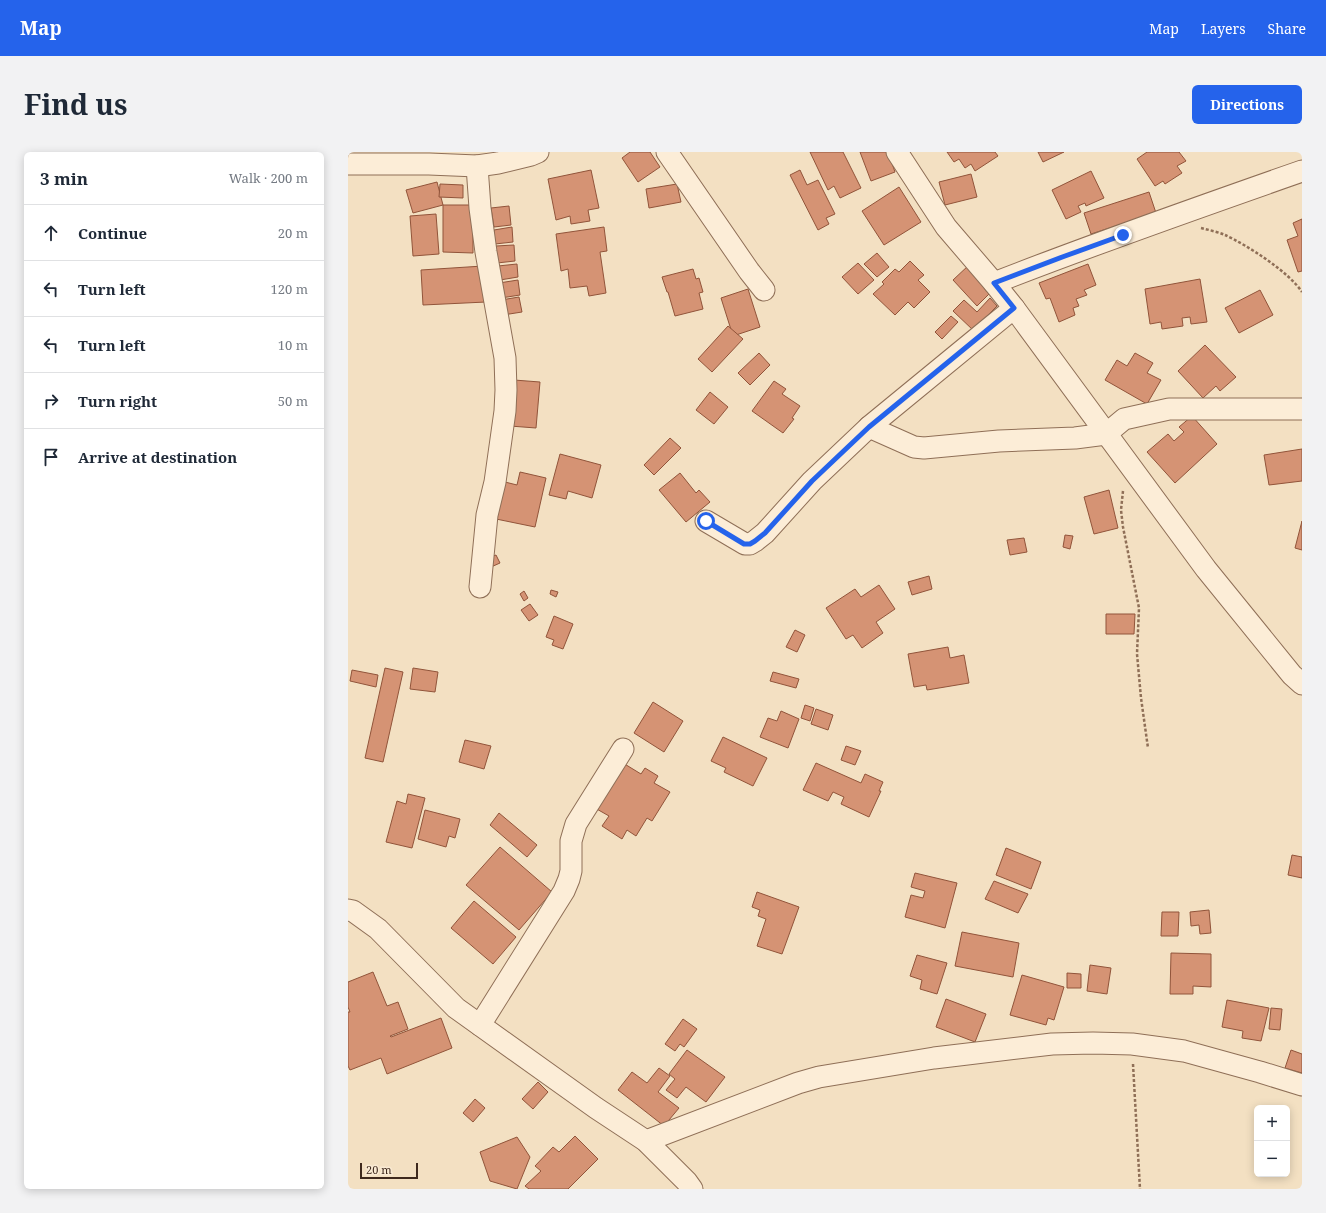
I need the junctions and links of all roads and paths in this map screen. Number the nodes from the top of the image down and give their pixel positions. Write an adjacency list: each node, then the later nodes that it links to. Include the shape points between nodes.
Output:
1 (538, 152): 5 (street)
2 (667, 152): 9 (street)
3 (898, 152): 8 (street, via 946,227)
4 (348, 164): 5 (street)
5 (477, 166): 17 (street, via 486,252 505,358 506,390 495,482 487,515)
6 (1302, 171): 8 (street, via 1165,218)
7 (1194, 226): 10 (path, via 1224,234 1251,249 1294,281)
8 (994, 283): 11 (street)
9 (764, 290)
10 (1302, 292)
11 (1014, 308): 13 (street); 14 (street)
12 (1302, 409): 14 (street, via 1169,409 1124,420)
13 (869, 427): 14 (street, via 914,447 924,448); 16 (street, via 812,481 765,533 750,544 744,544)
14 (1106, 434): 15 (street)
15 (1129, 463): 18 (street, via 1206,569); 19 (path, via 1122,492 1121,510 1139,608 1137,654 1140,698)
16 (706, 521)
17 (480, 587)
18 (1302, 684)
19 (1148, 748)
20 (623, 749): 22 (street, via 576,824 572,841 571,871 564,891)
21 (348, 910): 22 (street, via 378,929 456,1008)
22 (480, 1025): 25 (street)
23 (1132, 1044): 24 (street, via 1184,1051); 25 (street, via 1052,1044 934,1058 819,1077); 27 (path)
24 (1302, 1085)
25 (646, 1141): 26 (street)
26 (692, 1189)
27 (1140, 1189)

